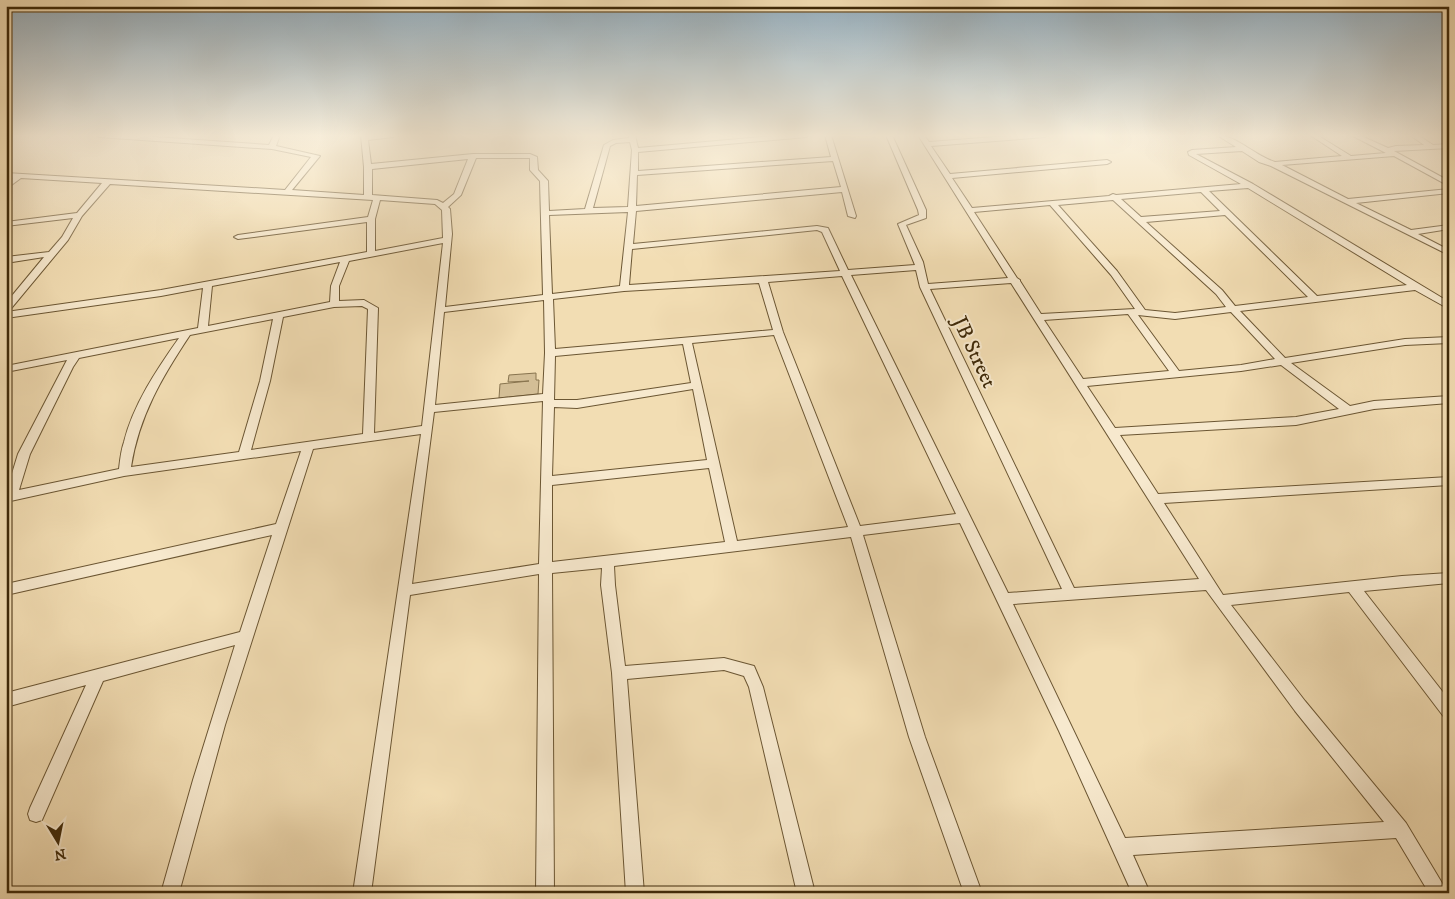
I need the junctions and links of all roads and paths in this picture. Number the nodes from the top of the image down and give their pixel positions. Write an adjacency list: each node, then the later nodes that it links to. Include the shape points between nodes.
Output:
1 (18, 177): 18 (street)
2 (55, 177): 15 (street)
3 (300, 177): 22 (street)
4 (370, 177): 24 (street)
5 (464, 177): 27 (street, via 457,195)
6 (541, 177): 31 (street, via 544,181)
7 (598, 177): 29 (street)
8 (634, 177): 28 (street)
9 (841, 177): 19 (street)
10 (907, 177): 48 (street, JB Street, via 923,216 902,224)
11 (949, 177): 30 (street)
12 (1231, 177): 17 (street)
13 (1300, 177): 25 (street)
14 (1436, 177): 16 (street)
15 (109, 180): 22 (street); 33 (street)
16 (1449, 184)
17 (1250, 186): 20 (street); 54 (street)
18 (6, 187)
19 (845, 189): 28 (street); 34 (street)
20 (1202, 189): 23 (street); 32 (street)
21 (1449, 191): 25 (street)
22 (287, 192): 24 (street)
23 (1113, 196): 26 (street); 36 (street)
24 (373, 198): 27 (street, via 426,201); 35 (street)
25 (1348, 201): 39 (street)
26 (1052, 202): 30 (street); 64 (street, via 1114,273)
27 (444, 206): 41 (street)
28 (632, 209): 29 (street); 42 (street)
29 (589, 210): 31 (street)
30 (970, 210): 51 (street)
31 (546, 213): 56 (street)
32 (1226, 213): 36 (street); 57 (street)
33 (79, 215): 37 (street); 45 (street)
34 (852, 216)
35 (371, 220): 40 (street); 43 (street)
36 (1140, 220): 61 (street)
37 (6, 224)
38 (1449, 227): 39 (street)
39 (1408, 233): 44 (street)
40 (238, 237)
41 (448, 240): 43 (street); 62 (street)
42 (630, 247): 49 (street, via 817,228 826,230); 55 (street)
43 (370, 253): 46 (street)
44 (1449, 253)
45 (50, 254): 47 (street); 59 (street)
46 (346, 258): 52 (street); 58 (street, via 335,286)
47 (6, 260)
48 (918, 266): 49 (street); 53 (street, JB Street)
49 (846, 274): 50 (street); 96 (street)
50 (763, 280): 55 (street); 70 (street)
51 (1016, 280): 53 (street); 67 (street)
52 (208, 284): 65 (street); 68 (street)
53 (924, 287): 107 (street, JB Street)
54 (1416, 287): 57 (street); 60 (street)
55 (624, 288): 56 (street)
56 (549, 296): 62 (street); 73 (street)
57 (1315, 299): 61 (street)
58 (334, 304): 66 (street); 87 (street, via 364,303 373,308)
59 (8, 305)
60 (1449, 306)
61 (1232, 308): 64 (street, via 1175,316); 75 (street)
62 (439, 310): 82 (street)
63 (1131, 311): 64 (street); 67 (street); 77 (street)
64 (1143, 313)
65 (6, 315)
66 (279, 316): 68 (street); 89 (street)
67 (1040, 317): 78 (street)
68 (203, 329): 69 (street)
69 (188, 332): 74 (street); 91 (street, via 174,351 138,419 129,441)
70 (778, 332): 71 (street); 98 (street)
71 (687, 340): 73 (street); 79 (street)
72 (1449, 340): 75 (street, via 1405,342)
73 (550, 353): 80 (street)
74 (77, 354): 76 (street); 94 (street, via 24,454)
75 (1282, 361): 77 (street); 83 (street)
76 (6, 369)
77 (1176, 374): 78 (street)
78 (1080, 383): 86 (street)
79 (698, 385): 80 (street, via 577,404); 90 (street)
80 (548, 400): 82 (street); 92 (street)
81 (1444, 400): 83 (street); 84 (street)
82 (429, 409): 85 (street)
83 (1347, 409): 86 (street, via 1296,421)
84 (1449, 409)
85 (427, 429): 87 (street); 106 (street)
86 (1111, 432): 95 (street)
87 (368, 437): 88 (street)
88 (308, 447): 89 (street); 97 (street)
89 (244, 454): 91 (street)
90 (714, 463): 92 (street); 99 (street)
91 (124, 472): 94 (street)
92 (546, 481): 101 (street)
93 (1449, 481): 95 (street)
94 (8, 498)
95 (1155, 499): 103 (street)
96 (963, 518): 98 (street); 108 (street)
97 (280, 528): 105 (street); 110 (street)
98 (855, 530): 99 (street); 123 (street, via 917,737)
99 (732, 546): 100 (street)
100 (608, 562): 101 (street); 111 (street)
101 (546, 568): 106 (street); 120 (street)
102 (1449, 578): 104 (street)
103 (1210, 584): 107 (street); 109 (street)
104 (1353, 587): 109 (street); 114 (street)
105 (6, 590)
106 (404, 591): 119 (street)
107 (1070, 593): 108 (street)
108 (1006, 599): 117 (street)
109 (1220, 601): 116 (street)
110 (243, 637): 112 (street); 118 (street)
111 (619, 673): 121 (street); 122 (street, via 724,664 749,671 756,687)
112 (97, 677): 113 (street); 115 (street)
113 (6, 700)
114 (1449, 712)
115 (36, 814)
116 (1400, 829): 117 (street); 125 (street)
117 (1122, 847): 124 (street)
118 (170, 893)
119 (362, 893)
120 (545, 893)
121 (635, 893)
122 (806, 893)
123 (974, 893)
124 (1141, 893)
125 (1439, 893)

